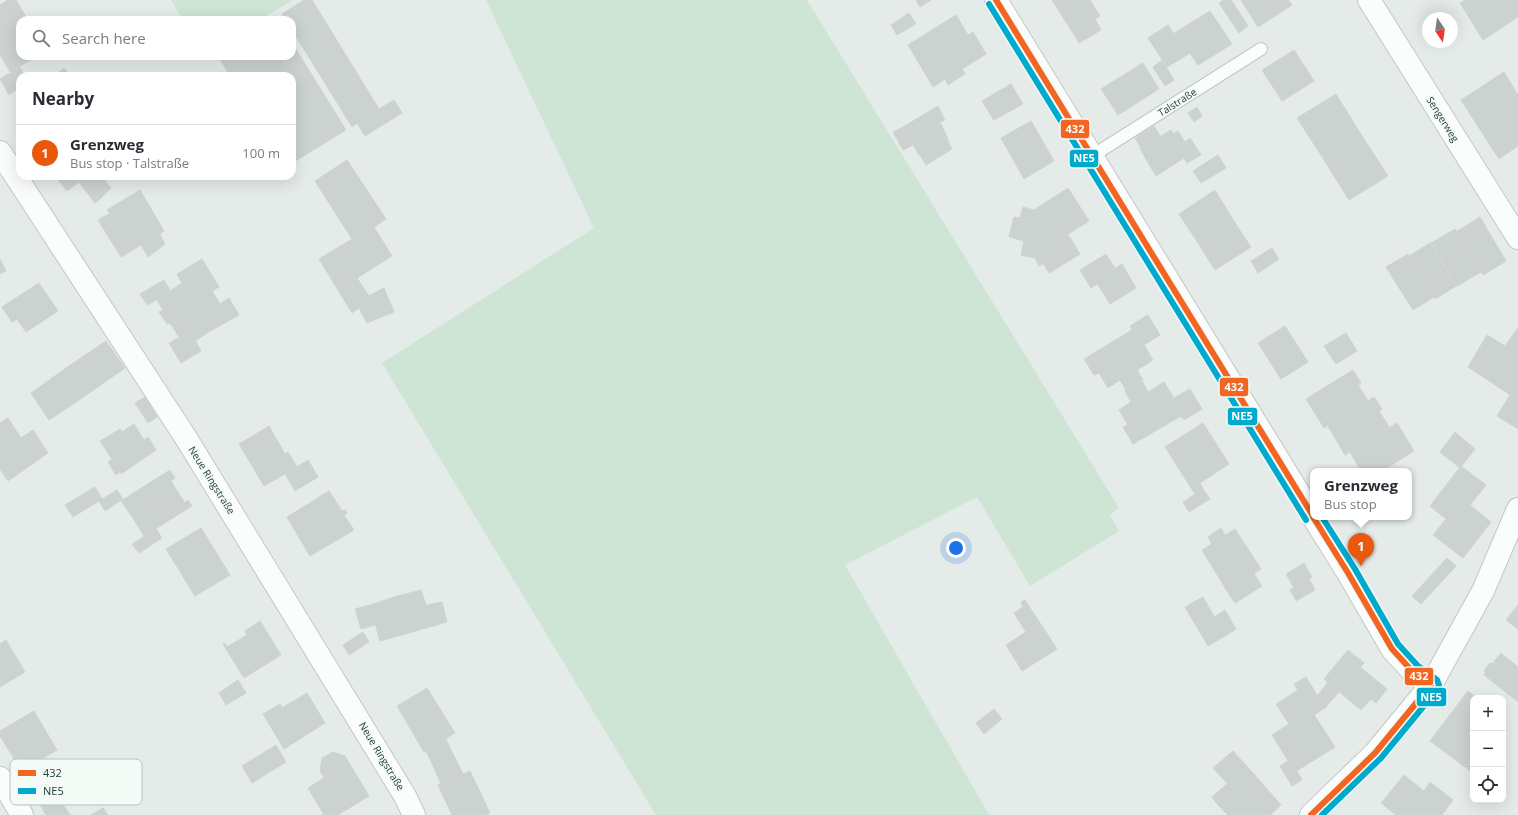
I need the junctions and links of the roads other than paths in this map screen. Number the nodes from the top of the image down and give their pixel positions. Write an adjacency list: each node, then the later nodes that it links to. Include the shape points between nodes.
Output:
1 (996, 0): 5 (street)
2 (1369, 0): 8 (street, Sengerweg)
3 (1261, 49): 5 (lane, Talstraße)
4 (0, 152): 6 (street, Neue Ringstraße)
5 (1092, 156): 10 (street)
6 (16, 177)
7 (18, 180): 17 (street, Neue Ringstraße, via 186,438 401,789)
8 (1518, 238)
9 (1518, 509): 12 (street, via 1483,590)
10 (1310, 512)
11 (1315, 520): 12 (street, via 1392,649 1413,672)
12 (1431, 685): 18 (street, via 1375,753)
13 (0, 778): 14 (street)
14 (10, 795)
15 (16, 805): 16 (street)
16 (22, 815)
17 (414, 815)
18 (1311, 815)

